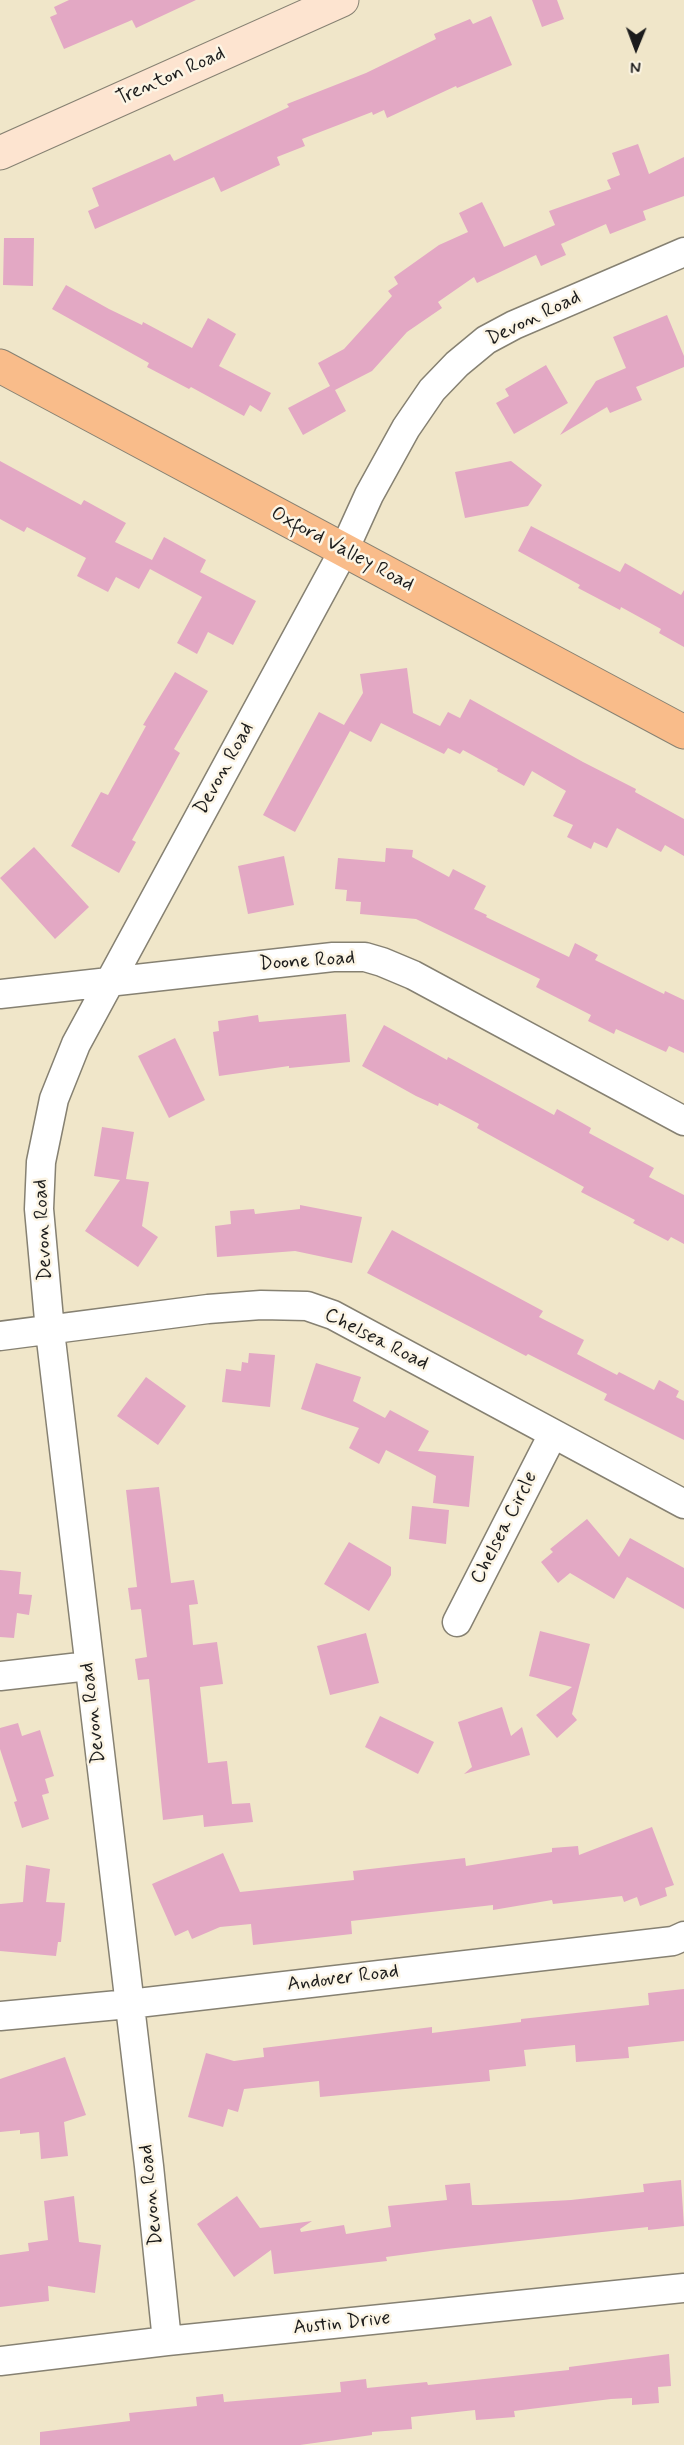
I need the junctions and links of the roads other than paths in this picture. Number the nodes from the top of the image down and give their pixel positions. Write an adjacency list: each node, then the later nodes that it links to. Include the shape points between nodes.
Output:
1 (342, 0): 2 (main road, Trenton Road)
2 (0, 153)
3 (684, 252): 5 (street, Devon Road, via 514,325 486,340 457,364 432,390 406,428)
4 (0, 366): 5 (main road, Oxford Valley Road)
5 (344, 550): 6 (main road, Oxford Valley Road); 7 (street, Devon Road)
6 (684, 732)
7 (111, 981): 8 (street, Doone Road); 9 (street, Doone Road, via 333,957 365,957 413,975); 10 (street, Devon Road, via 76,1044 45,1134 39,1209)
8 (0, 994)
9 (684, 1121)
10 (50, 1330): 11 (street, Chelsea Road); 12 (street, Chelsea Road, via 261,1305 307,1306 333,1315); 15 (street, Devon Road)
11 (0, 1336)
12 (554, 1434): 13 (street, Chelsea Road); 14 (street, Chelsea Circle)
13 (684, 1504)
14 (457, 1622)
15 (89, 1666): 16 (street); 18 (street, Devon Road)
16 (0, 1676)
17 (684, 1936): 18 (street, Andover Road, via 673,1941)
18 (129, 2004): 19 (street, Andover Road); 21 (street, Devon Road)
19 (0, 2016)
20 (684, 2288): 21 (street, Austin Drive)
21 (167, 2342): 22 (street, Austin Drive)
22 (0, 2361)

